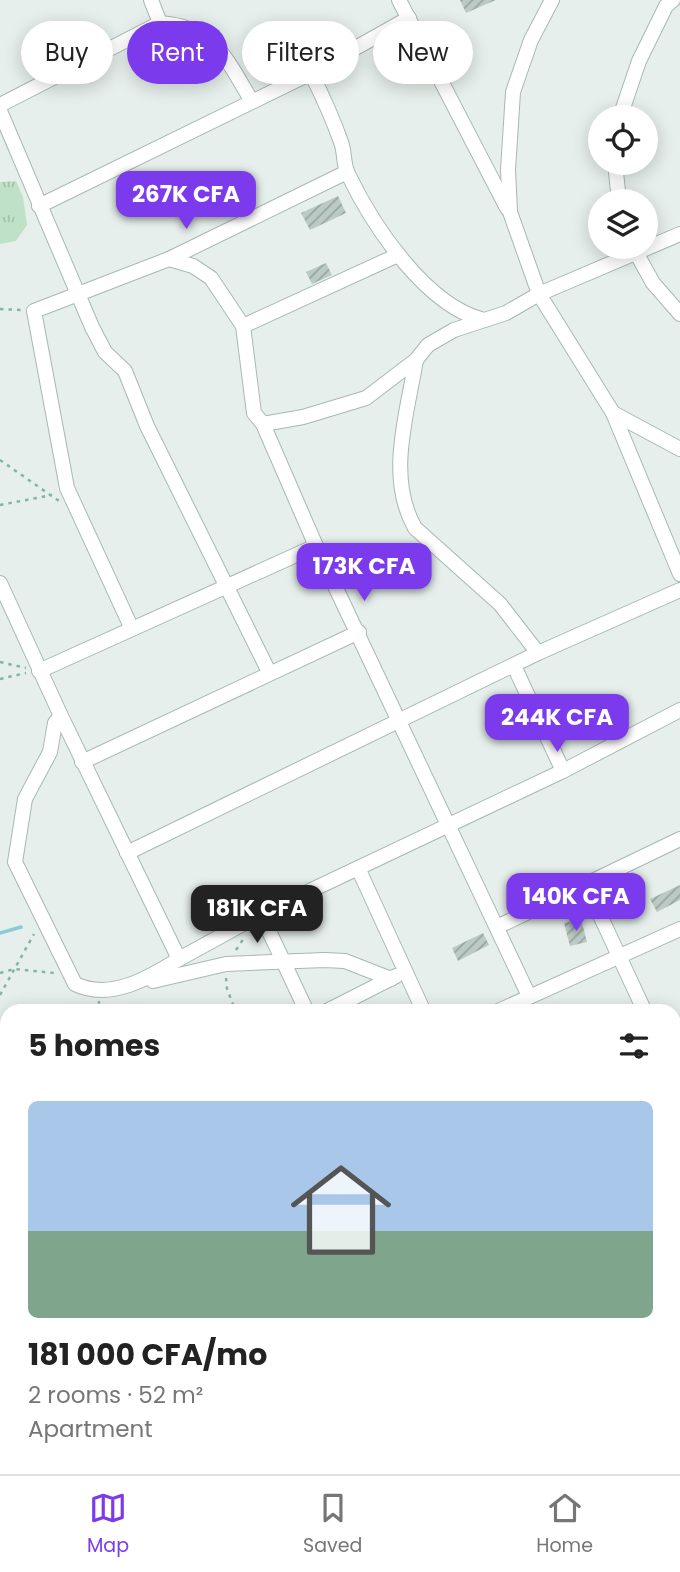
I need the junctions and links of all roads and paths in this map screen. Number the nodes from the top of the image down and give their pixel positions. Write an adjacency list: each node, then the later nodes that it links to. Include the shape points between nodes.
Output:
1 (151, 0): 5 (street)
2 (552, 0): 17 (street, via 531,40 513,92)
3 (673, 0): 13 (street, via 639,61)
4 (405, 7): 6 (street); 17 (street)
5 (159, 21)
6 (359, 39)
7 (127, 40): 12 (street)
8 (228, 65): 11 (street)
9 (287, 84): 11 (street)
10 (316, 84): 15 (street, via 342,145)
11 (251, 100): 16 (street)
12 (0, 105)
13 (624, 105)
14 (0, 111): 16 (street)
15 (347, 172): 20 (street); 21 (street)
16 (39, 206): 25 (street)
17 (510, 212): 24 (street)
18 (680, 234): 19 (street)
19 (658, 241)
20 (398, 255): 29 (street, via 456,309); 30 (street)
21 (169, 259): 25 (street); 30 (street, via 194,266 211,278)
22 (613, 259): 24 (street)
23 (640, 259): 28 (street)
24 (539, 294): 29 (street); 32 (street)
25 (81, 295): 27 (street); 43 (street, via 105,352 125,371)
26 (0, 309): 27 (path)
27 (34, 311): 36 (street)
28 (680, 314)
29 (486, 320): 31 (street, via 440,337)
30 (243, 326): 33 (street, via 254,413)
31 (416, 360): 33 (street, via 366,398); 47 (street, via 399,472 406,512 415,528 499,604)
32 (612, 413): 34 (street); 41 (street)
33 (263, 425): 40 (street)
34 (680, 449)
35 (0, 460): 37 (path)
36 (67, 488): 37 (path); 45 (street)
37 (51, 495): 38 (path); 39 (path)
38 (60, 502)
39 (0, 505)
40 (316, 546): 43 (street); 46 (street)
41 (680, 574)
42 (0, 583): 50 (street)
43 (225, 587): 45 (street); 51 (street)
44 (680, 590): 47 (street)
45 (132, 629): 50 (street)
46 (359, 632): 51 (street); 55 (street)
47 (538, 653): 49 (street)
48 (0, 662): 50 (path)
49 (514, 666): 55 (street); 57 (street)
50 (39, 671): 52 (path); 54 (street)
51 (270, 672): 56 (street)
52 (0, 679)
53 (680, 710): 57 (street)
54 (61, 716): 56 (street); 64 (street, via 55,723 50,752 25,799 15,862)
55 (400, 723): 58 (street); 60 (street)
56 (82, 762): 60 (street)
57 (563, 771): 58 (street)
58 (448, 826): 61 (street); 65 (street)
59 (680, 840): 62 (street)
60 (127, 853): 68 (street)
61 (358, 868): 63 (street); 72 (street)
62 (586, 885): 65 (street); 67 (street)
63 (261, 914): 68 (street); 69 (street)
64 (43, 919): 71 (path); 75 (street)
65 (497, 927): 78 (street)
66 (680, 929): 67 (street)
67 (619, 955): 78 (street); 84 (street)
68 (179, 959): 76 (street, via 140,981)
69 (284, 962): 70 (street); 74 (street, via 345,961); 80 (street)
70 (226, 964): 76 (street); 79 (path)
71 (14, 969): 73 (path); 75 (path, via 53,972); 77 (path)
72 (406, 971): 74 (street); 82 (street)
73 (0, 973)
74 (391, 979): 81 (street)
75 (75, 984): 76 (street, via 93,991)
76 (113, 989)
77 (0, 995)
78 (529, 996): 83 (street)
79 (233, 1004)
80 (303, 1004)
81 (341, 1004)
82 (420, 1004)
83 (512, 1004)
84 (641, 1004)

